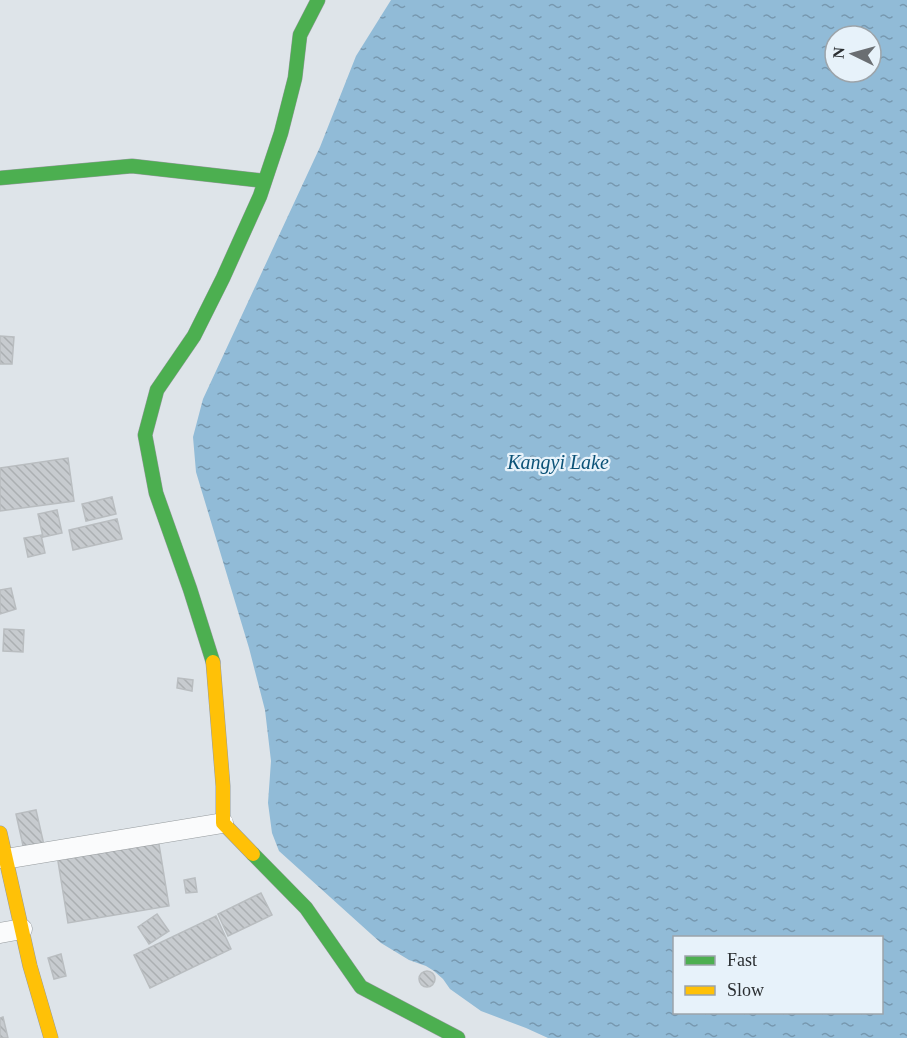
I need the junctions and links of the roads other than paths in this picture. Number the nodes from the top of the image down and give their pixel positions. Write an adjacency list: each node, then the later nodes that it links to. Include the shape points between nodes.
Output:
1 (318, 0): 3 (street, via 300,35 296,78)
2 (0, 178): 3 (street, via 132,166)
3 (265, 181): 4 (street, via 194,336 157,390 145,435 156,493 213,663)
4 (224, 823): 6 (street); 10 (street, via 306,908 361,987)
5 (0, 833): 6 (street)
6 (5, 859): 7 (street)
7 (22, 929): 8 (street); 9 (street)
8 (0, 933)
9 (51, 1038)
10 (458, 1038)

